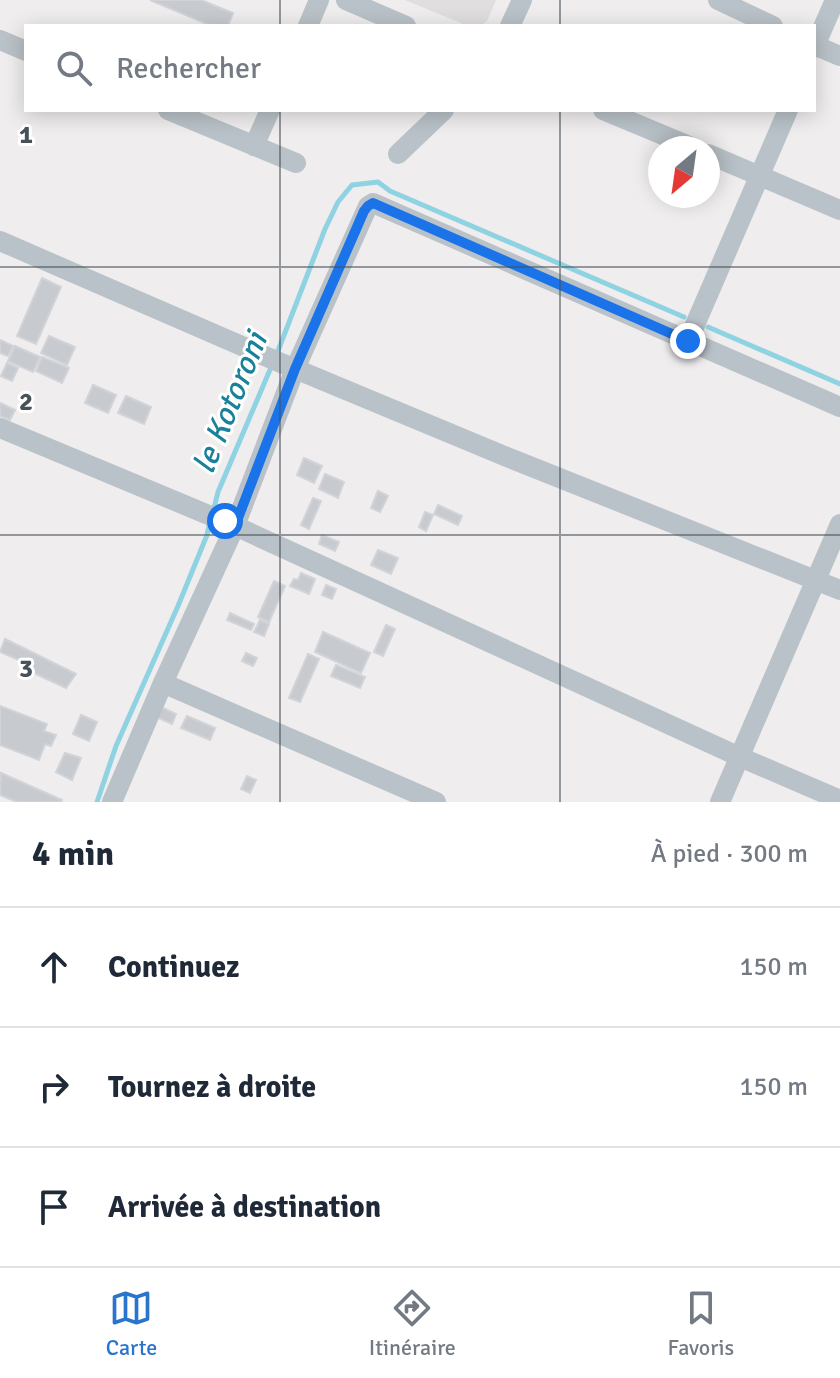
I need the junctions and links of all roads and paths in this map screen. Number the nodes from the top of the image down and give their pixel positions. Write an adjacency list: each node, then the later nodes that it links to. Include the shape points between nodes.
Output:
1 (319, 0): 6 (street)
2 (346, 0): 7 (street)
3 (522, 0): 8 (street)
4 (718, 0): 9 (street)
5 (835, 0): 11 (street)
6 (309, 24)
7 (401, 24)
8 (511, 24)
9 (769, 24)
10 (0, 40): 13 (street)
11 (816, 42)
12 (816, 47): 14 (street)
13 (24, 50)
14 (840, 56)
15 (173, 112): 21 (street)
16 (269, 112): 21 (street)
17 (442, 112): 22 (street)
18 (608, 112): 20 (street)
19 (787, 112): 25 (street)
20 (665, 136)
21 (254, 146): 24 (street)
22 (398, 154)
23 (720, 159): 25 (street)
24 (296, 163)
25 (760, 175): 26 (street); 28 (street)
26 (840, 210)
27 (0, 241): 29 (street)
28 (688, 341): 29 (street, via 373,203 364,211); 30 (street)
29 (295, 369): 32 (street); 34 (street)
30 (840, 407)
31 (0, 428): 32 (street)
32 (222, 520): 36 (street); 37 (street)
33 (840, 524): 34 (street)
34 (816, 580): 35 (street); 37 (street)
35 (840, 590)
36 (163, 683): 39 (street); 40 (street)
37 (740, 757): 38 (street); 41 (street)
38 (840, 800)
39 (112, 802)
40 (436, 802)
41 (720, 802)

